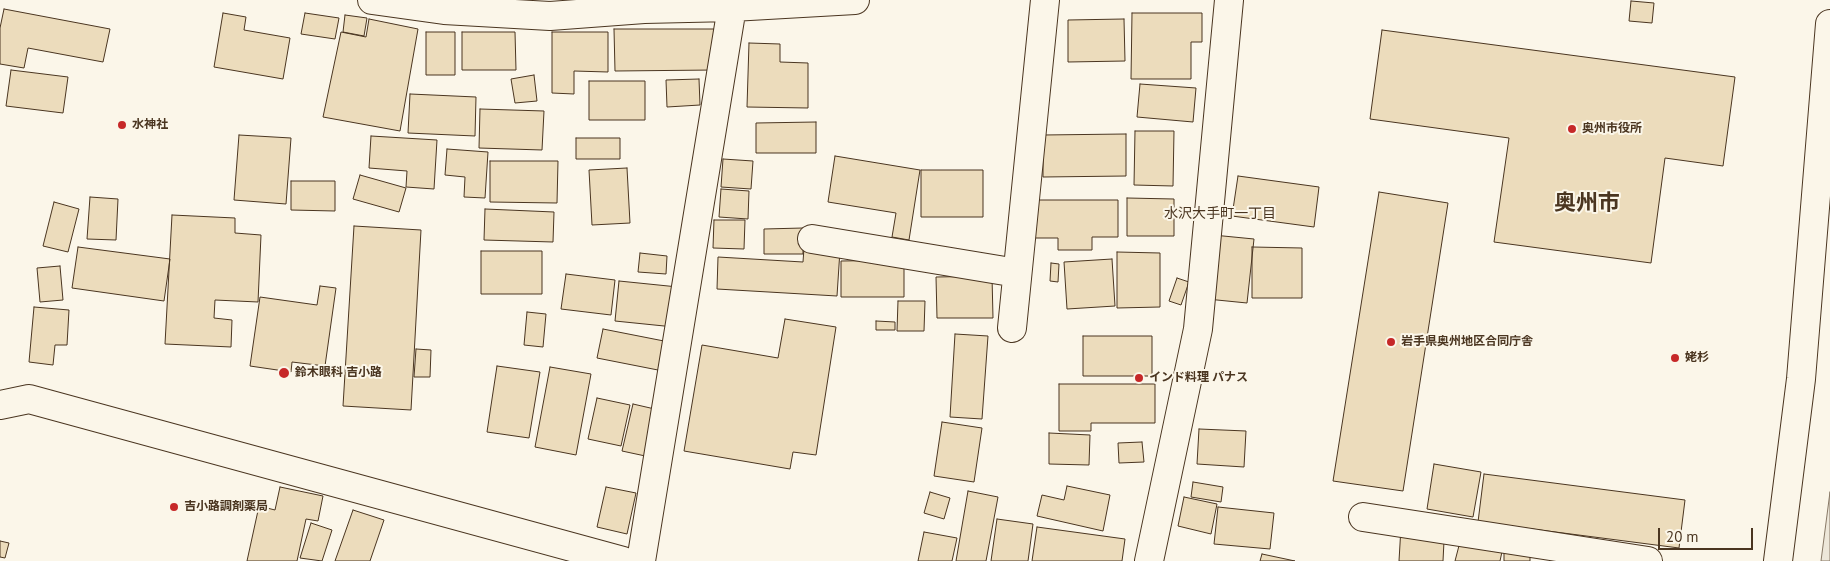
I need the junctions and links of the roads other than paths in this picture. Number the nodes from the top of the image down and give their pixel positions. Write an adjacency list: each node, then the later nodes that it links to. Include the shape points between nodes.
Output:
1 (372, 0): 6 (street, via 444,10 550,16)
2 (855, 0): 5 (street)
3 (1045, 0): 10 (street)
4 (1228, 0): 16 (street, via 1198,329)
5 (808, 1): 7 (street)
6 (644, 4): 7 (street)
7 (732, 7): 15 (street)
8 (1830, 24): 18 (street, via 1801,379)
9 (812, 239): 10 (street)
10 (1017, 273): 11 (street)
11 (1012, 328)
12 (0, 405): 14 (street, via 29,399)
13 (1362, 517): 17 (street)
14 (623, 561)
15 (641, 561)
16 (1149, 561)
17 (1648, 561)
18 (1778, 561)

